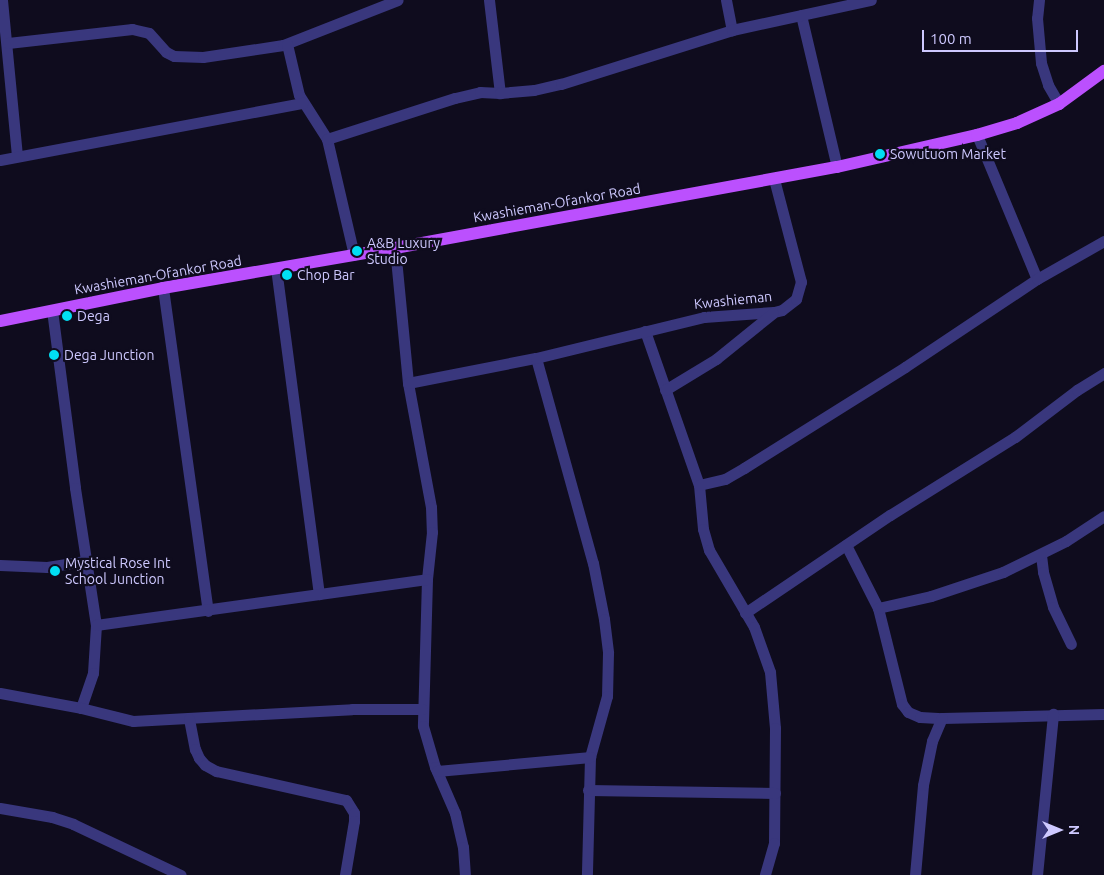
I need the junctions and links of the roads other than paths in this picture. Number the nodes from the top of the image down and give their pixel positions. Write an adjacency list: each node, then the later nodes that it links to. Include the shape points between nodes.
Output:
1 (2, 0): 10 (street)
2 (398, 0): 11 (street)
3 (489, 0): 13 (street)
4 (726, 0): 9 (street)
5 (872, 0): 7 (street)
6 (1039, 0): 15 (street, via 1036,18 1041,63)
7 (830, 4): 8 (street)
8 (802, 15): 9 (street); 20 (street)
9 (732, 30): 13 (street, via 561,84)
10 (8, 43): 11 (street, via 132,29 149,33 174,56 193,58); 18 (street)
11 (287, 44): 14 (street)
12 (1104, 71): 15 (main road, Kwashieman-Ofankor Road)
13 (500, 93): 17 (street, via 480,92 455,98)
14 (303, 103): 17 (street); 18 (street)
15 (1059, 104): 16 (main road, Kwashieman-Ofankor Road, via 1024,120)
16 (977, 135): 20 (main road, Kwashieman-Ofankor Road); 26 (street)
17 (326, 139): 24 (street)
18 (17, 156): 19 (street)
19 (0, 160)
20 (837, 167): 21 (main road, Kwashieman-Ofankor Road)
21 (774, 179): 23 (main road, Kwashieman-Ofankor Road); 29 (street, Kwashieman, via 802,282 796,299)
22 (1104, 241): 26 (street)
23 (395, 248): 24 (main road, Kwashieman-Ofankor Road); 34 (street)
24 (354, 255): 25 (main road, Kwashieman-Ofankor Road)
25 (276, 268): 27 (main road, Kwashieman-Ofankor Road); 43 (street)
26 (1037, 279): 36 (street, via 744,468 725,479)
27 (163, 288): 28 (main road, Kwashieman-Ofankor Road); 45 (street)
28 (52, 310): 30 (main road, Kwashieman-Ofankor Road); 40 (street)
29 (774, 312): 31 (street, Kwashieman, via 704,317); 35 (street, via 716,358)
30 (0, 321)
31 (645, 331): 32 (street, Kwashieman); 35 (street)
32 (536, 358): 34 (street, Kwashieman); 56 (street, via 593,563 604,618 608,653 607,696)
33 (1104, 373): 38 (street, via 1015,437)
34 (408, 383): 42 (street, via 431,507 432,542)
35 (665, 390): 36 (street)
36 (699, 485): 46 (street, via 703,529 709,550)
37 (1104, 516): 39 (street)
38 (846, 545): 44 (street); 46 (street)
39 (1041, 554): 44 (street, via 971,583); 48 (street, via 1053,607)
40 (86, 562): 41 (street, via 47,567); 47 (street)
41 (0, 564)
42 (427, 579): 43 (street); 51 (street)
43 (320, 594): 45 (street)
44 (878, 608): 54 (street, via 905,709 920,717)
45 (208, 611): 47 (street)
46 (746, 613): 59 (street, via 763,648 770,672 775,718)
47 (96, 625): 50 (street, via 93,672)
48 (1072, 644)
49 (0, 692): 50 (street)
50 (81, 708): 55 (street, via 133,721)
51 (422, 709): 55 (street, via 336,710); 57 (street, via 427,744)
52 (1053, 714): 53 (street); 54 (street); 67 (street)
53 (1104, 714)
54 (942, 718): 66 (street, via 932,741 923,785)
55 (188, 720): 62 (street, via 195,750 205,765 346,800 354,813 354,821)
56 (590, 757): 57 (street); 58 (street)
57 (437, 771): 63 (street, via 455,813)
58 (588, 790): 59 (street); 64 (street)
59 (775, 793): 65 (street, via 774,843)
60 (0, 808): 61 (street, via 73,824)
61 (181, 875)
62 (345, 875)
63 (464, 875)
64 (588, 875)
65 (765, 875)
66 (915, 875)
67 (1037, 875)

